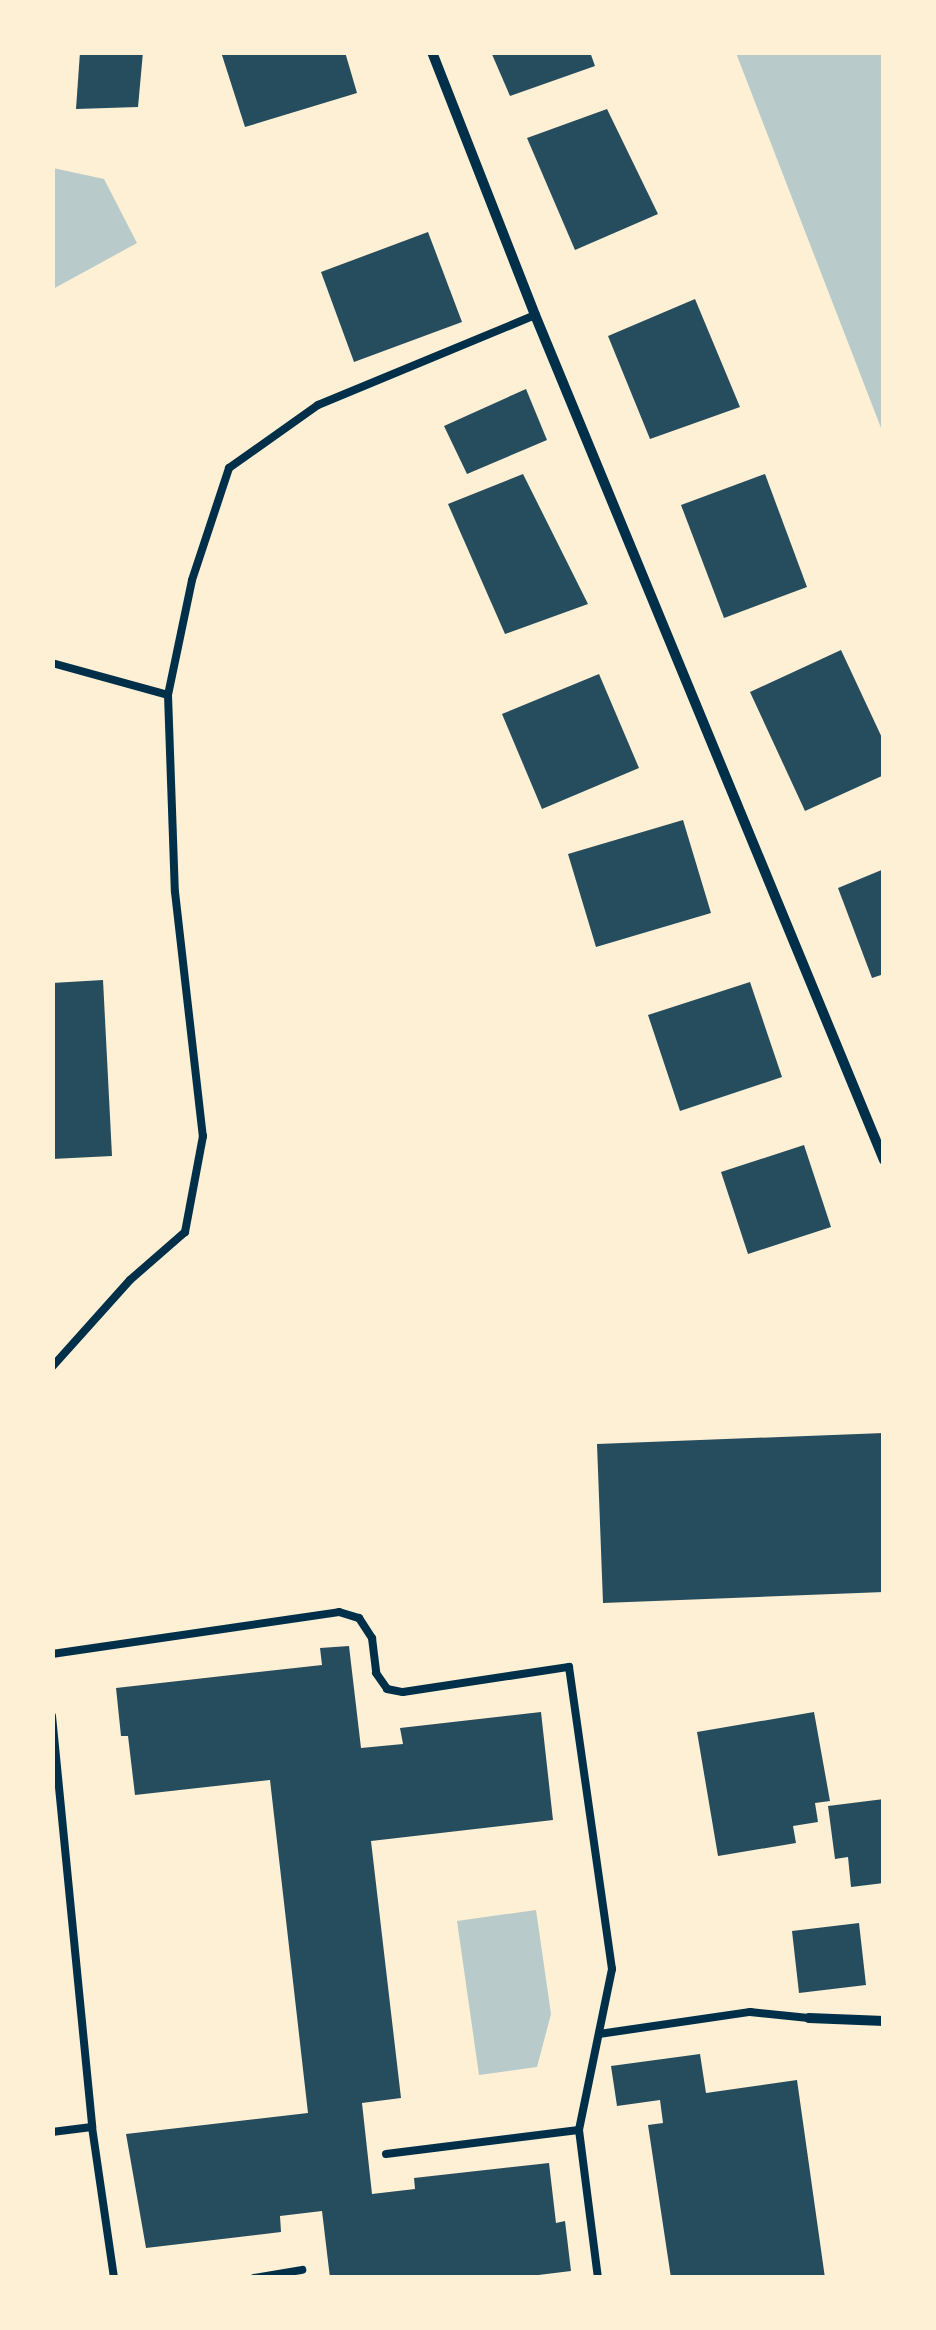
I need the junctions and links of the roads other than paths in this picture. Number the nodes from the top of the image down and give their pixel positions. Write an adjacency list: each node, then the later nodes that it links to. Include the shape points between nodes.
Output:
1 (432, 52): 2 (street)
2 (535, 315): 4 (lane, via 318,405 229,468 192,580); 5 (street)
3 (52, 662): 4 (lane)
4 (168, 694): 6 (lane, via 175,892 203,1136 184,1232 130,1280)
5 (884, 1160)
6 (52, 1367)
7 (52, 1654): 11 (lane, via 339,1612 360,1618 387,1689 569,1668 611,1957)
8 (52, 1716): 12 (lane)
9 (808, 2018): 10 (street); 11 (lane, via 750,2012)
10 (884, 2022)
11 (599, 2034): 13 (lane)
12 (92, 2127): 14 (lane); 17 (lane)
13 (580, 2130): 15 (lane); 19 (lane)
14 (52, 2132)
15 (386, 2154)
16 (302, 2270): 18 (lane)
17 (114, 2278)
18 (254, 2278)
19 (598, 2278)

